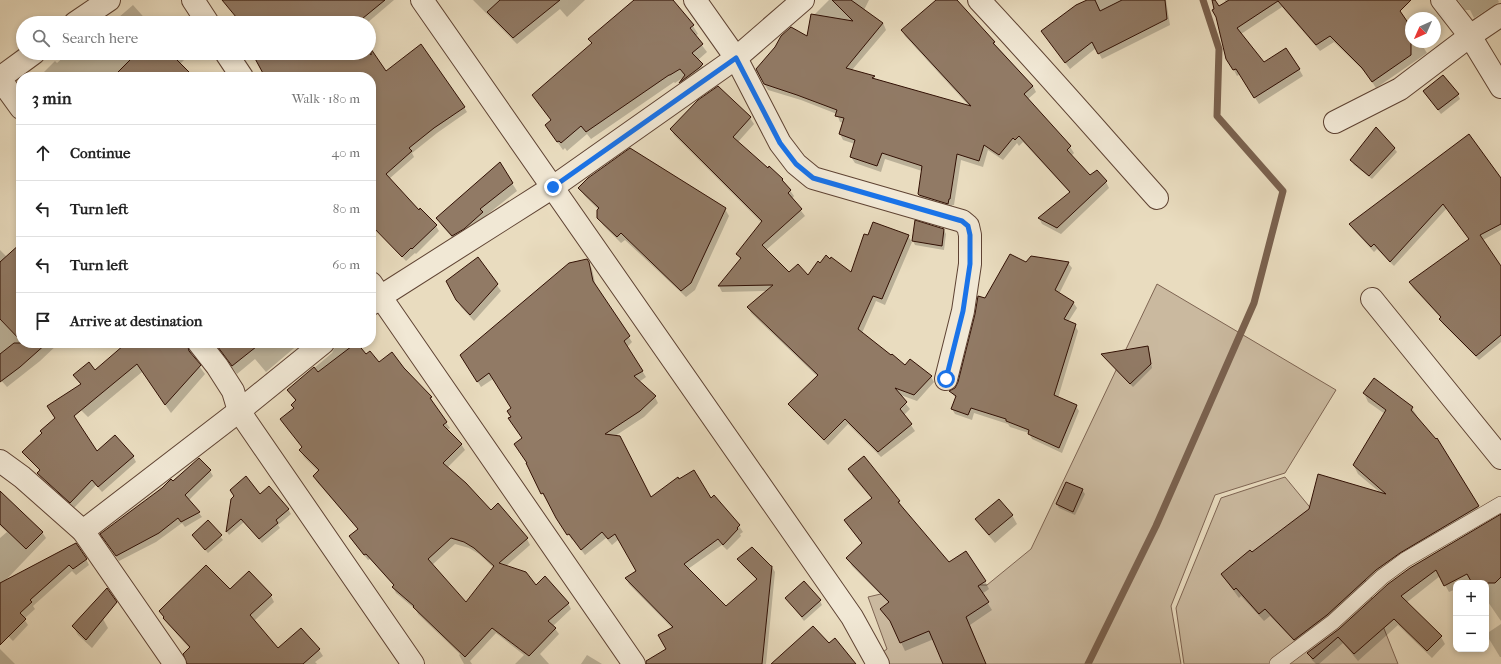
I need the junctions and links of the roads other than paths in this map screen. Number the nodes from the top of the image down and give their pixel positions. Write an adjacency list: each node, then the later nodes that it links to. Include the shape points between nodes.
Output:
1 (109, 0): 9 (street)
2 (193, 0): 10 (street)
3 (422, 0): 20 (street)
4 (695, 0): 12 (street)
5 (803, 0): 12 (street)
6 (979, 0): 21 (street)
7 (1442, 0): 11 (street)
8 (1501, 15): 11 (street)
9 (85, 16)
10 (203, 16)
11 (1470, 36): 17 (street); 19 (street, via 1400,89)
12 (736, 58): 20 (street); 27 (street, via 780,143 796,164 813,178 962,221 968,226 970,264 963,311)
13 (24, 60): 16 (street)
14 (231, 60): 15 (street)
15 (239, 72)
16 (0, 78): 18 (street)
17 (1501, 86)
18 (16, 101)
19 (1335, 122)
20 (553, 187): 22 (street); 36 (street, via 852,617)
21 (1157, 198)
22 (376, 294)
23 (376, 298): 35 (street)
24 (1372, 299): 29 (street)
25 (203, 348): 28 (street, via 232,391)
26 (317, 348): 28 (street)
27 (946, 379)
28 (239, 410): 32 (street); 34 (street)
29 (1501, 458)
30 (0, 461): 32 (street)
31 (1501, 504): 37 (lane, via 1405,560 1382,577 1333,622)
32 (83, 531): 33 (street)
33 (175, 664)
34 (412, 664)
35 (634, 664)
36 (878, 664)
37 (1278, 664)

